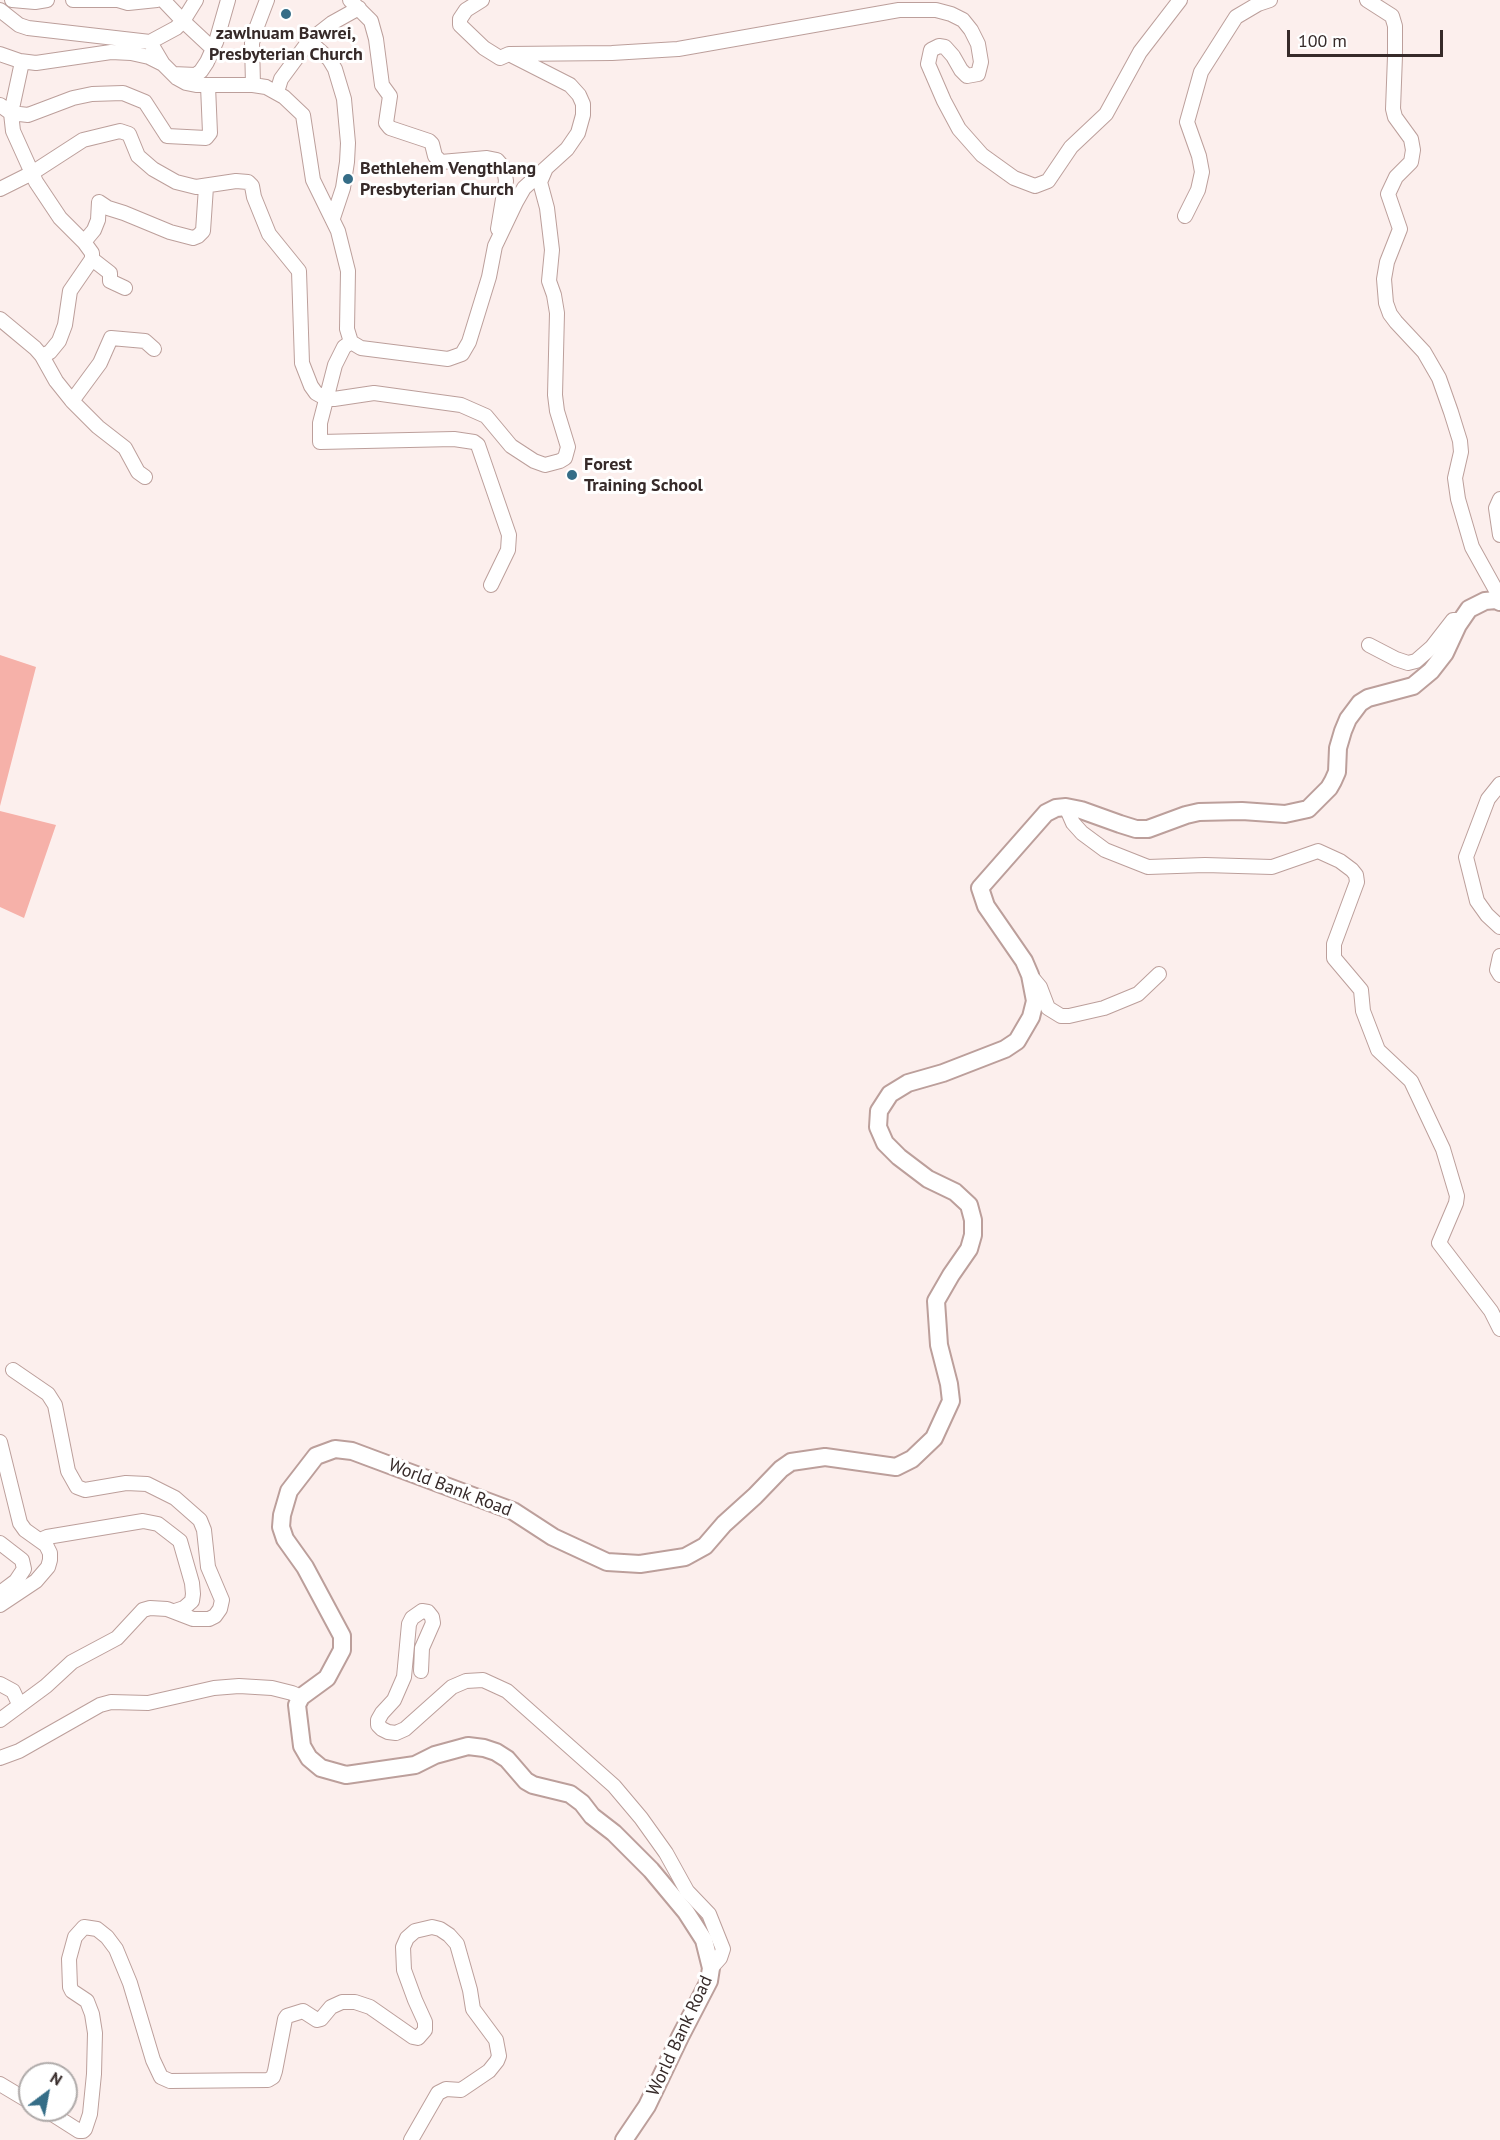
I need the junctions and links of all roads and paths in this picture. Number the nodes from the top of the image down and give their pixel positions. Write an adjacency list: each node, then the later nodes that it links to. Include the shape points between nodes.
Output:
1 (12, 0): 2 (street)
2 (47, 0)
3 (73, 0): 4 (street)
4 (157, 0)
5 (164, 0): 15 (street)
6 (196, 0): 15 (street)
7 (228, 0): 18 (street)
8 (267, 0): 23 (street, via 252,43)
9 (482, 0): 20 (street, via 466,9 460,25 496,57)
10 (1180, 0): 20 (street, via 1140,52 1106,114 1071,147 1048,181 1035,186 1014,178 982,155 952,116 928,64 931,50 945,47 967,76 978,74 981,62 968,25 943,12 879,12 678,49)
11 (1270, 0): 31 (street, via 1236,17 1201,72 1187,122 1202,172)
12 (1367, 0): 47 (street, via 1392,16 1393,109 1411,139 1413,150 1411,162 1392,183 1388,194 1400,229 1387,262 1386,303 1390,314 1424,352 1439,378 1460,441 1455,478 1458,499 1472,547 1497,592)
13 (354, 4): 16 (street); 34 (street, via 371,21 382,85 390,96 386,123 390,128 429,141 441,162 487,158 497,160 504,168 506,181)
14 (0, 10): 17 (street, via 28,28)
15 (183, 21): 17 (street); 18 (street)
16 (309, 41): 25 (street, via 280,79); 32 (street, via 330,59 344,99 347,162)
17 (150, 42): 22 (street)
18 (213, 49): 22 (street, via 196,75)
19 (0, 54): 21 (street)
20 (508, 54): 27 (street, via 570,85 583,104 578,133)
21 (22, 62): 22 (street, via 43,63 111,52 140,54); 26 (street)
22 (167, 69): 24 (street, via 186,83)
23 (252, 85): 24 (street); 25 (street)
24 (208, 86): 26 (street, via 210,133 206,138 167,136 145,102 123,93 73,98 28,115)
25 (277, 92): 32 (street, via 303,115 313,180)
26 (5, 109): 28 (street)
27 (546, 168): 34 (street, via 524,188); 41 (street, via 540,182 552,250 549,281 557,313 555,386 557,411 568,447 565,458 545,465 534,461 512,446 486,416 461,405 374,393)
28 (32, 173): 29 (street, via 83,140 120,131 129,134 138,156 159,172 185,186); 30 (street); 33 (street, via 60,218)
29 (206, 187): 33 (street, via 202,231 198,236 170,232 99,202 98,220); 41 (street, via 237,181 252,186 269,234 299,271 302,363 311,386)
30 (0, 189)
31 (1185, 216)
32 (333, 218): 38 (street, via 348,271 346,330)
33 (84, 242): 35 (street)
34 (495, 246): 38 (street, via 489,278 462,354 448,359 361,348)
35 (92, 259): 36 (street, via 110,273 110,281); 40 (street, via 70,291 59,341)
36 (125, 288)
37 (0, 319): 40 (street)
38 (351, 342): 41 (street, via 335,365)
39 (154, 350): 42 (street, via 145,341 111,338 100,363)
40 (42, 356): 42 (street)
41 (327, 399): 46 (street, via 318,437 322,442 454,439 478,445 508,535 508,550)
42 (72, 401): 43 (street, via 125,448)
43 (145, 477)
44 (1500, 499): 45 (street, via 1496,508)
45 (1500, 535)
46 (491, 585)
47 (1498, 601): 48 (main road, via 1476,605)
48 (1462, 620): 49 (street, via 1453,620 1424,656 1408,663); 51 (main road, via 1431,671 1413,686 1368,698 1353,711 1338,748 1333,781 1308,809 1285,814 1199,813 1136,829)
49 (1368, 645)
50 (1500, 784): 52 (street, via 1488,799 1466,857 1477,902)
51 (1066, 807): 55 (main road, World Bank Road, via 1046,813 981,888 986,906); 57 (street, via 1082,833 1105,850 1148,867 1272,867 1318,851 1352,870 1357,882 1334,944 1334,958 1361,990 1363,1011 1378,1050 1411,1081 1443,1149 1457,1196 1439,1244 1491,1311)
52 (1500, 927)
53 (1500, 956): 56 (street)
54 (1159, 974): 55 (street, via 1138,994 1104,1008 1069,1016 1048,1008 1040,987)
55 (1030, 975): 67 (main road, World Bank Road, via 1035,1001 1017,1041 943,1073 908,1083 890,1094 879,1111 878,1127 885,1143 928,1179 955,1192 969,1205 973,1220 969,1249 936,1301 939,1345 951,1401 934,1438 924,1449 896,1467 825,1457 791,1462 705,1546 685,1557 640,1564 607,1562 553,1537 513,1511 352,1451 335,1449 316,1456 289,1491 281,1527 342,1636 342,1650 327,1678)
56 (1500, 975)
57 (1500, 1329)
58 (12, 1370): 64 (street, via 43,1390 55,1405 68,1471 77,1487 85,1490 126,1482 147,1484 175,1498 200,1520 208,1567 222,1600 220,1609 209,1619)
59 (0, 1442): 60 (street, via 20,1523)
60 (40, 1540): 63 (street, via 50,1553 48,1567 36,1581); 64 (street, via 143,1521 158,1524 180,1541 192,1583 192,1601)
61 (0, 1543): 62 (street, via 22,1560 24,1569)
62 (0, 1593)
63 (0, 1605)
64 (175, 1611): 68 (street, via 143,1610 117,1638 72,1662)
65 (421, 1671): 71 (street, via 422,1648 433,1623 428,1612 422,1611 409,1624 404,1677 394,1700 378,1720 382,1730 396,1733 405,1729 452,1687 466,1681 483,1680 507,1691 614,1786 641,1818 687,1891 709,1914 723,1949)
66 (0, 1684): 68 (street, via 13,1691)
67 (301, 1697): 70 (street, via 272,1688 239,1686 148,1703 100,1705); 71 (main road, World Bank Road, via 297,1718 302,1746 321,1768 346,1775 362,1774 415,1765 468,1746 484,1748 507,1759 533,1785 570,1794 651,1870 686,1912 704,1940)
68 (19, 1704): 69 (street)
69 (0, 1720)
70 (0, 1758)
71 (711, 1968): 76 (main road, World Bank Road, via 709,1981 647,2106)
72 (0, 2084): 73 (street)
73 (18, 2095)
74 (65, 2122): 75 (street, via 79,2131 85,2129 94,2074 92,2014 87,2001 72,1991 70,1981 71,1948 84,1927 97,1929 116,1949 153,2060 161,2077 170,2081 268,2080 275,2071 287,2016 303,2011 321,2019 331,2007 342,2002 370,2007 418,2038 425,2030 425,2022 404,1970 403,1947 415,1931 432,1928 449,1935 457,1944 472,2009 496,2040 499,2056 489,2071 461,2090 438,2093)
75 (411, 2140)
76 (624, 2140)

